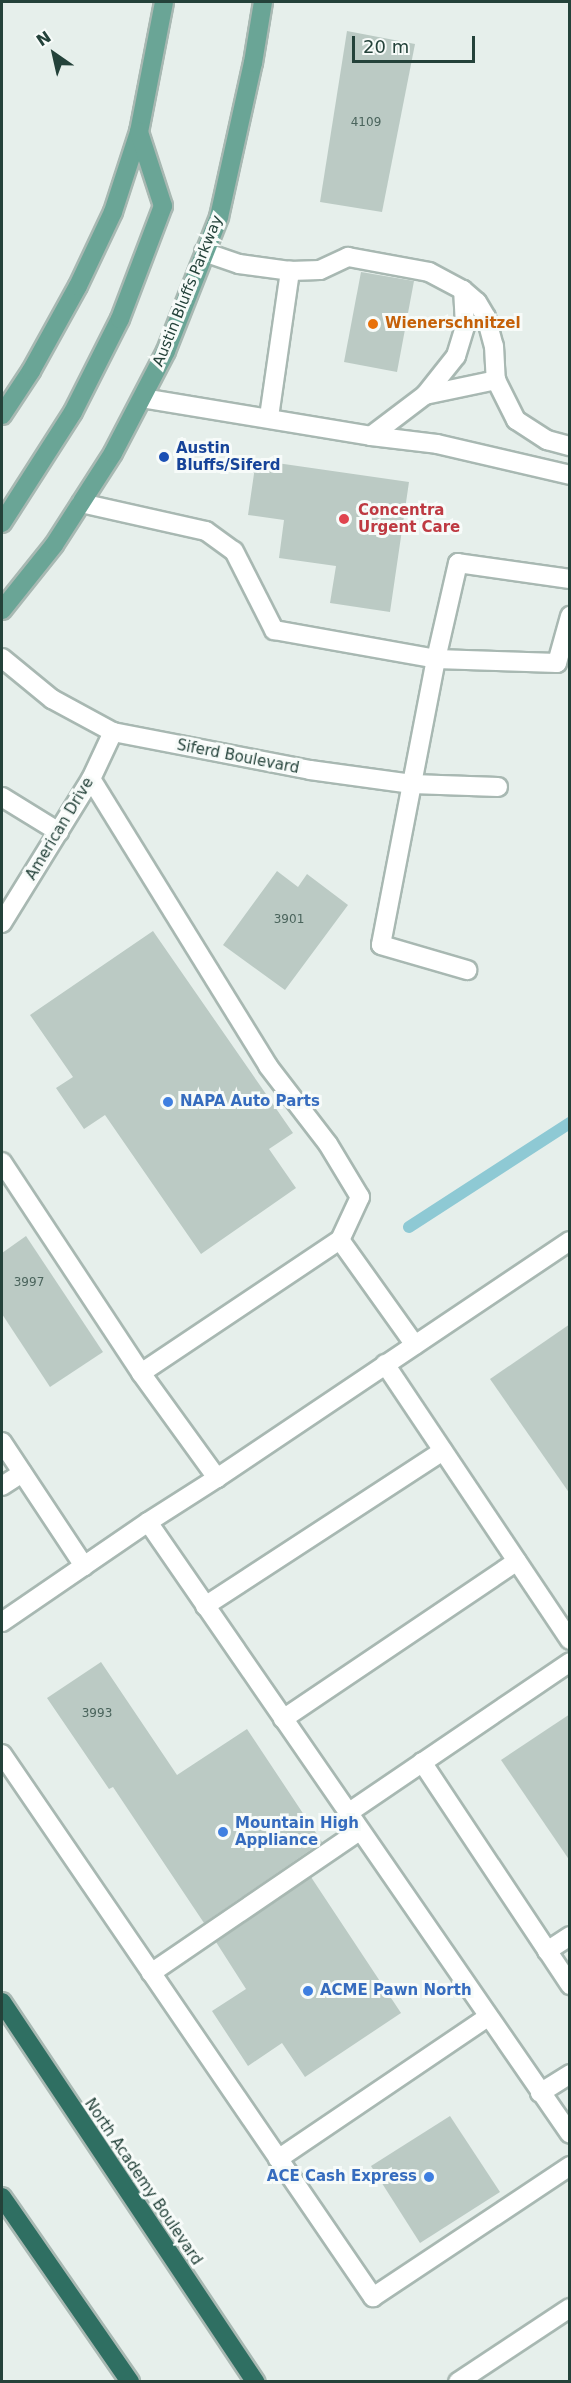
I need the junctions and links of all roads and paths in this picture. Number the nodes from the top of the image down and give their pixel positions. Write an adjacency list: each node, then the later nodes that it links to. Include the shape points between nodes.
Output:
1 (164, 2): 3 (main road)
2 (263, 2): 4 (main road, Austin Bluffs Parkway, via 219,217)
3 (139, 132): 10 (main road, via 113,212 78,286); 16 (main road, via 163,206 120,319 73,412)
4 (204, 252): 5 (street, via 239,264); 9 (main road, Austin Bluffs Parkway, via 166,351)
5 (290, 271): 6 (street, via 320,270 348,257 429,272); 11 (street)
6 (463, 290): 7 (street, via 486,317 494,346); 8 (street, via 465,326 456,356)
7 (496, 380): 8 (street); 13 (street, via 516,420 547,440)
8 (425, 395): 12 (street)
9 (142, 398): 11 (street); 15 (main road, Austin Bluffs Parkway)
10 (2, 415)
11 (269, 417): 12 (street)
12 (371, 436): 14 (street, via 437,444)
13 (570, 446)
14 (570, 475)
15 (81, 503): 18 (main road, Austin Bluffs Parkway, via 54,545); 21 (street, via 206,531 234,551 274,630)
16 (2, 523)
17 (570, 579): 21 (street, via 458,563)
18 (2, 610)
19 (570, 616): 21 (street, via 557,663)
20 (2, 658): 22 (street, Siferd Boulevard, via 52,699)
21 (436, 659): 24 (street)
22 (112, 732): 23 (street, American Drive); 24 (street, Siferd Boulevard, via 310,770)
23 (92, 779): 27 (street, American Drive); 31 (street, via 268,1066 328,1144 360,1197)
24 (412, 784): 25 (street, Siferd Boulevard); 29 (street, via 381,945)
25 (498, 787)
26 (2, 797): 27 (street)
27 (59, 832): 28 (street, American Drive)
28 (2, 923)
29 (467, 970)
30 (2, 1162): 35 (street)
31 (340, 1240): 33 (street); 35 (street)
32 (570, 1241): 33 (street)
33 (415, 1345): 34 (street)
34 (385, 1365): 37 (street); 39 (street)
35 (141, 1373): 39 (street)
36 (2, 1442): 38 (street)
37 (443, 1451): 42 (street); 44 (street)
38 (22, 1473): 40 (street); 43 (street)
39 (217, 1478): 41 (street)
40 (2, 1486)
41 (148, 1522): 43 (street); 44 (street)
42 (517, 1561): 46 (street); 48 (street)
43 (84, 1566): 45 (street)
44 (205, 1606): 48 (street)
45 (2, 1622)
46 (570, 1640)
47 (570, 1662): 50 (street)
48 (283, 1719): 51 (street)
49 (2, 1754): 55 (street)
50 (422, 1762): 51 (street); 54 (street)
51 (348, 1813): 52 (street)
52 (359, 1831): 55 (street); 58 (street)
53 (570, 1936): 54 (street)
54 (547, 1951): 56 (street)
55 (151, 1973): 62 (street)
56 (570, 1985)
57 (2, 2002): 67 (highway, North Academy Boulevard)
58 (488, 2017): 60 (street); 62 (street)
59 (570, 2074): 60 (street)
60 (540, 2093): 61 (street)
61 (570, 2134)
62 (278, 2159): 63 (street, via 373,2298)
63 (570, 2166)
64 (2, 2197): 66 (highway)
65 (570, 2308): 68 (street)
66 (130, 2382)
67 (255, 2382)
68 (458, 2382)

